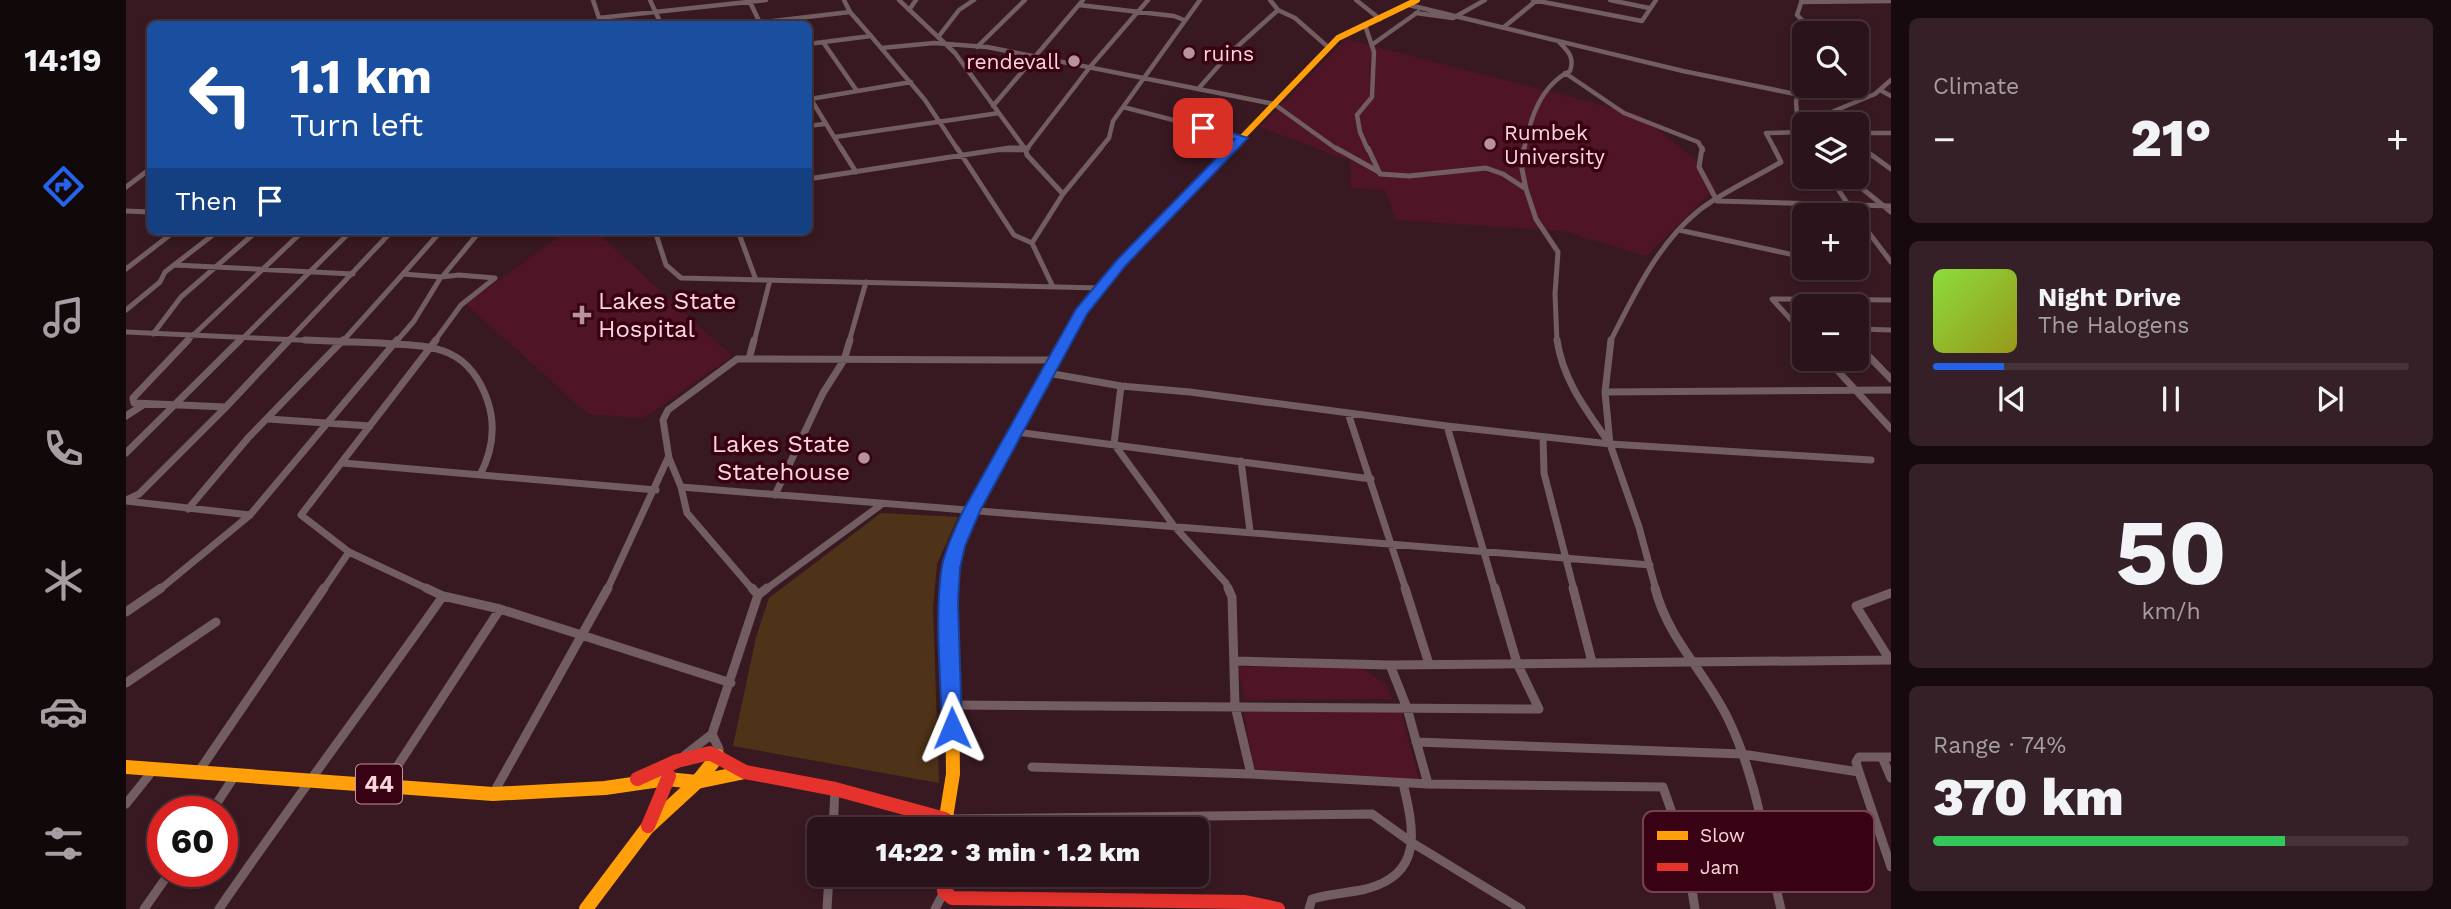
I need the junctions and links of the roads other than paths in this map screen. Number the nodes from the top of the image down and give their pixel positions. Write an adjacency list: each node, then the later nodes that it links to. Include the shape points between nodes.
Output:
1 (593, 0): 28 (street)
2 (650, 0): 25 (street)
3 (766, 0): 17 (street)
4 (844, 0): 26 (street)
5 (899, 0): 23 (street)
6 (916, 0): 23 (street)
7 (974, 0): 40 (street, via 959,10)
8 (1025, 0): 46 (street)
9 (1148, 0): 27 (street)
10 (1200, 0): 31 (street)
11 (1270, 0): 24 (street)
12 (1356, 0): 30 (street)
13 (1485, 0): 29 (street)
14 (1536, 0): 22 (street, via 1642,21); 38 (street)
15 (1610, 0): 22 (street)
16 (1656, 0): 22 (street)
17 (750, 1): 25 (street); 34 (street)
18 (1801, 1): 19 (street); 36 (street, via 1797,15)
19 (1891, 1)
20 (1081, 2): 27 (street); 49 (street)
21 (1414, 5): 29 (street); 30 (main road); 44 (street)
22 (1650, 8)
23 (909, 10): 40 (street)
24 (1279, 10): 47 (street); 55 (street, via 1230,52)
25 (655, 12): 28 (street); 33 (street)
26 (850, 12): 35 (street); 39 (street)
27 (1137, 12): 31 (street); 50 (street)
28 (598, 18): 32 (street)
29 (1460, 18): 38 (street)
30 (1380, 19): 37 (main road)
31 (1184, 20): 52 (street)
32 (600, 21)
33 (660, 21)
34 (759, 21)
35 (776, 21)
36 (1803, 21)
37 (1365, 24): 44 (street); 47 (main road)
38 (1504, 27): 41 (street)
39 (871, 36): 42 (street); 48 (street)
40 (939, 36): 45 (street)
41 (1558, 41): 51 (street, via 1573,64); 58 (street)
42 (824, 42): 43 (street); 57 (street)
43 (812, 44)
44 (1373, 44): 81 (street, via 1372,97 1357,115)
45 (945, 45): 46 (street); 48 (street); 63 (street)
46 (977, 47): 49 (street)
47 (1328, 47): 62 (main road)
48 (881, 48): 54 (street)
49 (1036, 55): 50 (street); 63 (street)
50 (1090, 67): 52 (street); 75 (street)
51 (1565, 73): 84 (street, via 1556,78 1528,124 1521,164); 87 (street, via 1623,113 1698,142 1703,149 1699,167)
52 (1144, 77): 55 (street); 64 (street)
53 (1891, 80): 56 (street)
54 (911, 82): 57 (street); 67 (street)
55 (1199, 88): 62 (street)
56 (1880, 90): 59 (street); 65 (street)
57 (858, 91): 60 (street)
58 (1792, 93)
59 (1891, 96)
60 (812, 97)
61 (812, 102): 68 (street)
62 (1275, 104): 74 (main road); 81 (street, via 1328,143)
63 (993, 106): 66 (street)
64 (1124, 107): 74 (street); 86 (street, via 1113,121 1109,138)
65 (1840, 112)
66 (999, 113): 67 (street); 75 (street)
67 (940, 122): 73 (street); 77 (street)
68 (824, 124): 69 (street); 73 (street)
69 (812, 126)
70 (1792, 132): 87 (street, via 1766,133 1781,162)
71 (1869, 133): 72 (street)
72 (1891, 133)
73 (835, 137): 80 (street)
74 (1243, 138): 122 (main road)
75 (1026, 150): 77 (street); 86 (street)
76 (1869, 153): 78 (street)
77 (962, 156): 80 (street); 107 (street, via 1014,234)
78 (1891, 169)
79 (147, 171): 83 (street)
80 (856, 172): 82 (street)
81 (1379, 172): 84 (street, via 1409,176 1486,168)
82 (812, 178)
83 (126, 187)
84 (1526, 189): 162 (street, via 1536,219 1558,252 1555,276 1561,365)
85 (1863, 189): 90 (street)
86 (1063, 194): 107 (street)
87 (1717, 201): 88 (street); 95 (street)
88 (1803, 203)
89 (1869, 205): 90 (street)
90 (1883, 205): 91 (street); 94 (street)
91 (1891, 206)
92 (126, 211): 93 (street)
93 (147, 212)
94 (1891, 212)
95 (1679, 230): 108 (street); 148 (street, via 1640,285 1610,342)
96 (1869, 233): 109 (street)
97 (170, 235): 112 (street)
98 (213, 235): 110 (street)
99 (253, 235): 113 (street)
100 (299, 235): 111 (street)
101 (347, 235): 114 (street)
102 (388, 235): 115 (street)
103 (437, 235): 116 (street)
104 (477, 235): 117 (street)
105 (656, 235): 118 (street, via 666,265 681,278)
106 (740, 235): 118 (street)
107 (1032, 243): 121 (street)
108 (1792, 254)
109 (1891, 262)
110 (175, 265): 113 (street); 126 (street)
111 (264, 268): 113 (street); 114 (street); 132 (street)
112 (126, 269)
113 (215, 269): 131 (street, via 181,297)
114 (313, 269): 115 (street); 133 (street)
115 (353, 274): 134 (street)
116 (403, 274): 117 (street); 135 (street)
117 (441, 277): 136 (street, via 414,321); 137 (street, via 495,278 461,305)
118 (756, 279): 119 (street)
119 (770, 280): 120 (street); 139 (street)
120 (866, 282): 121 (street); 140 (street)
121 (1053, 286): 122 (street)
122 (1100, 288): 141 (main road)
123 (1792, 299): 127 (street, via 1772,299)
124 (1869, 300): 125 (street)
125 (1891, 300)
126 (126, 310)
127 (1792, 320)
128 (1869, 329): 129 (street)
129 (1891, 330)
130 (126, 332): 131 (street)
131 (153, 334): 132 (street)
132 (192, 336): 133 (street); 149 (street, via 133,398)
133 (244, 337): 134 (street); 150 (street)
134 (292, 339): 135 (street); 151 (street)
135 (341, 342): 136 (street); 154 (street)
136 (392, 344): 137 (street); 155 (street)
137 (432, 346): 156 (street); 168 (street, via 450,352 487,396 494,434)
138 (1869, 356): 144 (street)
139 (749, 359): 140 (street); 164 (street, via 737,359 667,410 663,420)
140 (844, 360): 141 (street); 172 (street, via 823,393)
141 (1055, 360): 143 (main road)
142 (1838, 371): 147 (street)
143 (1048, 373): 145 (street); 159 (main road)
144 (1891, 379)
145 (1121, 386): 152 (street); 161 (street)
146 (1891, 390): 147 (street)
147 (1857, 391): 148 (street); 158 (street)
148 (1605, 392): 162 (street)
149 (144, 404): 150 (street); 153 (street)
150 (173, 405): 151 (street); 163 (street)
151 (226, 407): 173 (street, via 139,494)
152 (1348, 412): 157 (street); 169 (street)
153 (126, 415)
154 (268, 418): 155 (street); 175 (street)
155 (325, 423): 156 (street); 177 (street)
156 (370, 426): 167 (street)
157 (1447, 426): 160 (street); 181 (street)
158 (1891, 429)
159 (1016, 432): 161 (street); 176 (main road)
160 (1543, 438): 162 (street); 183 (street, via 1544,473)
161 (1114, 444): 166 (street); 178 (street)
162 (1610, 444): 165 (street); 184 (street)
163 (126, 453)
164 (668, 458): 170 (street); 171 (street)
165 (1871, 460)
166 (1241, 461): 169 (street); 179 (street)
167 (343, 463): 168 (street); 182 (street, via 301,515)
168 (480, 475): 171 (street)
169 (1371, 479): 180 (street)
170 (681, 487): 172 (street); 186 (street, via 687,513)
171 (656, 490): 191 (street)
172 (775, 495): 174 (street)
173 (126, 500): 175 (street)
174 (882, 504): 176 (street); 186 (street)
175 (188, 509): 177 (street)
176 (971, 511): 178 (street); 201 (main road, via 951,568)
177 (250, 515): 189 (street, via 173,580)
178 (1174, 526): 179 (street); 193 (street, via 1226,583 1232,597)
179 (1250, 531): 180 (street)
180 (1390, 542): 181 (street); 197 (street)
181 (1482, 550): 183 (street); 196 (street)
182 (349, 552): 187 (street); 213 (street)
183 (1564, 557): 184 (street); 195 (street)
184 (1650, 565): 194 (street, via 1659,603 1676,641)
185 (1891, 593): 192 (street, via 1856,606)
186 (758, 595): 200 (street)
187 (443, 596): 188 (street); 219 (street, via 335,750)
188 (500, 608): 191 (street); 225 (street)
189 (126, 612)
190 (216, 622): 199 (street)
191 (583, 634): 200 (street); 227 (street)
192 (1890, 660): 194 (street)
193 (1235, 661): 198 (street); 202 (street)
194 (1693, 661): 195 (street); 206 (street, via 1730,722)
195 (1591, 662): 196 (street)
196 (1517, 663): 197 (street); 203 (street, via 1539,709)
197 (1429, 664): 198 (street)
198 (1390, 665): 203 (street)
199 (126, 683)
200 (731, 683): 204 (street)
201 (951, 705): 202 (street); 235 (main road, via 953,774)
202 (1235, 706): 203 (street); 217 (street)
203 (1407, 708): 205 (street)
204 (712, 734): 207 (street); 209 (street)
205 (1416, 742): 206 (street); 224 (street)
206 (1742, 754): 215 (street); 231 (street)
207 (718, 756): 209 (main road, via 701,753); 214 (main road); 222 (main road)
208 (1887, 757): 215 (street, via 1859,757); 218 (street)
209 (677, 761): 220 (main road); 221 (main road)
210 (126, 767): 212 (main road, 44)
211 (1032, 767): 217 (street)
212 (154, 769): 213 (main road, 44); 229 (street)
213 (199, 771): 216 (main road, 44)
214 (745, 772): 222 (main road); 226 (main road)
215 (1859, 772): 232 (street)
216 (237, 774): 219 (main road, 44); 228 (street)
217 (1251, 774): 223 (street)
218 (1891, 778)
219 (309, 779): 225 (main road, 44); 247 (street)
220 (667, 779): 221 (main road); 222 (main road); 238 (main road)
221 (632, 782): 227 (main road, 44, via 605,788)
222 (697, 782): 238 (main road)
223 (1403, 783): 224 (street); 239 (street)
224 (1428, 784): 230 (street, via 1663,787)
225 (385, 785): 227 (main road, 44)
226 (835, 789): 233 (street); 234 (main road)
227 (493, 794)
228 (222, 796)
229 (126, 804)
230 (1671, 811)
231 (1756, 811)
232 (1872, 811)
233 (833, 817)
234 (922, 817)
235 (945, 817)
236 (1874, 817): 240 (street)
237 (1209, 818): 239 (street, via 1372,814)
238 (647, 828): 248 (main road)
239 (1410, 842): 252 (street, via 1409,861 1390,880 1312,898); 253 (street)
240 (1891, 867)
241 (160, 887): 246 (street)
242 (829, 887): 249 (street)
243 (944, 887): 244 (main road)
244 (944, 891): 250 (street); 251 (main road, via 952,898 1245,902)
245 (1777, 892): 254 (street)
246 (145, 909)
247 (219, 909)
248 (586, 909)
249 (827, 909)
250 (935, 909)
251 (1278, 909)
252 (1309, 909)
253 (1521, 909)
254 (1781, 909)

